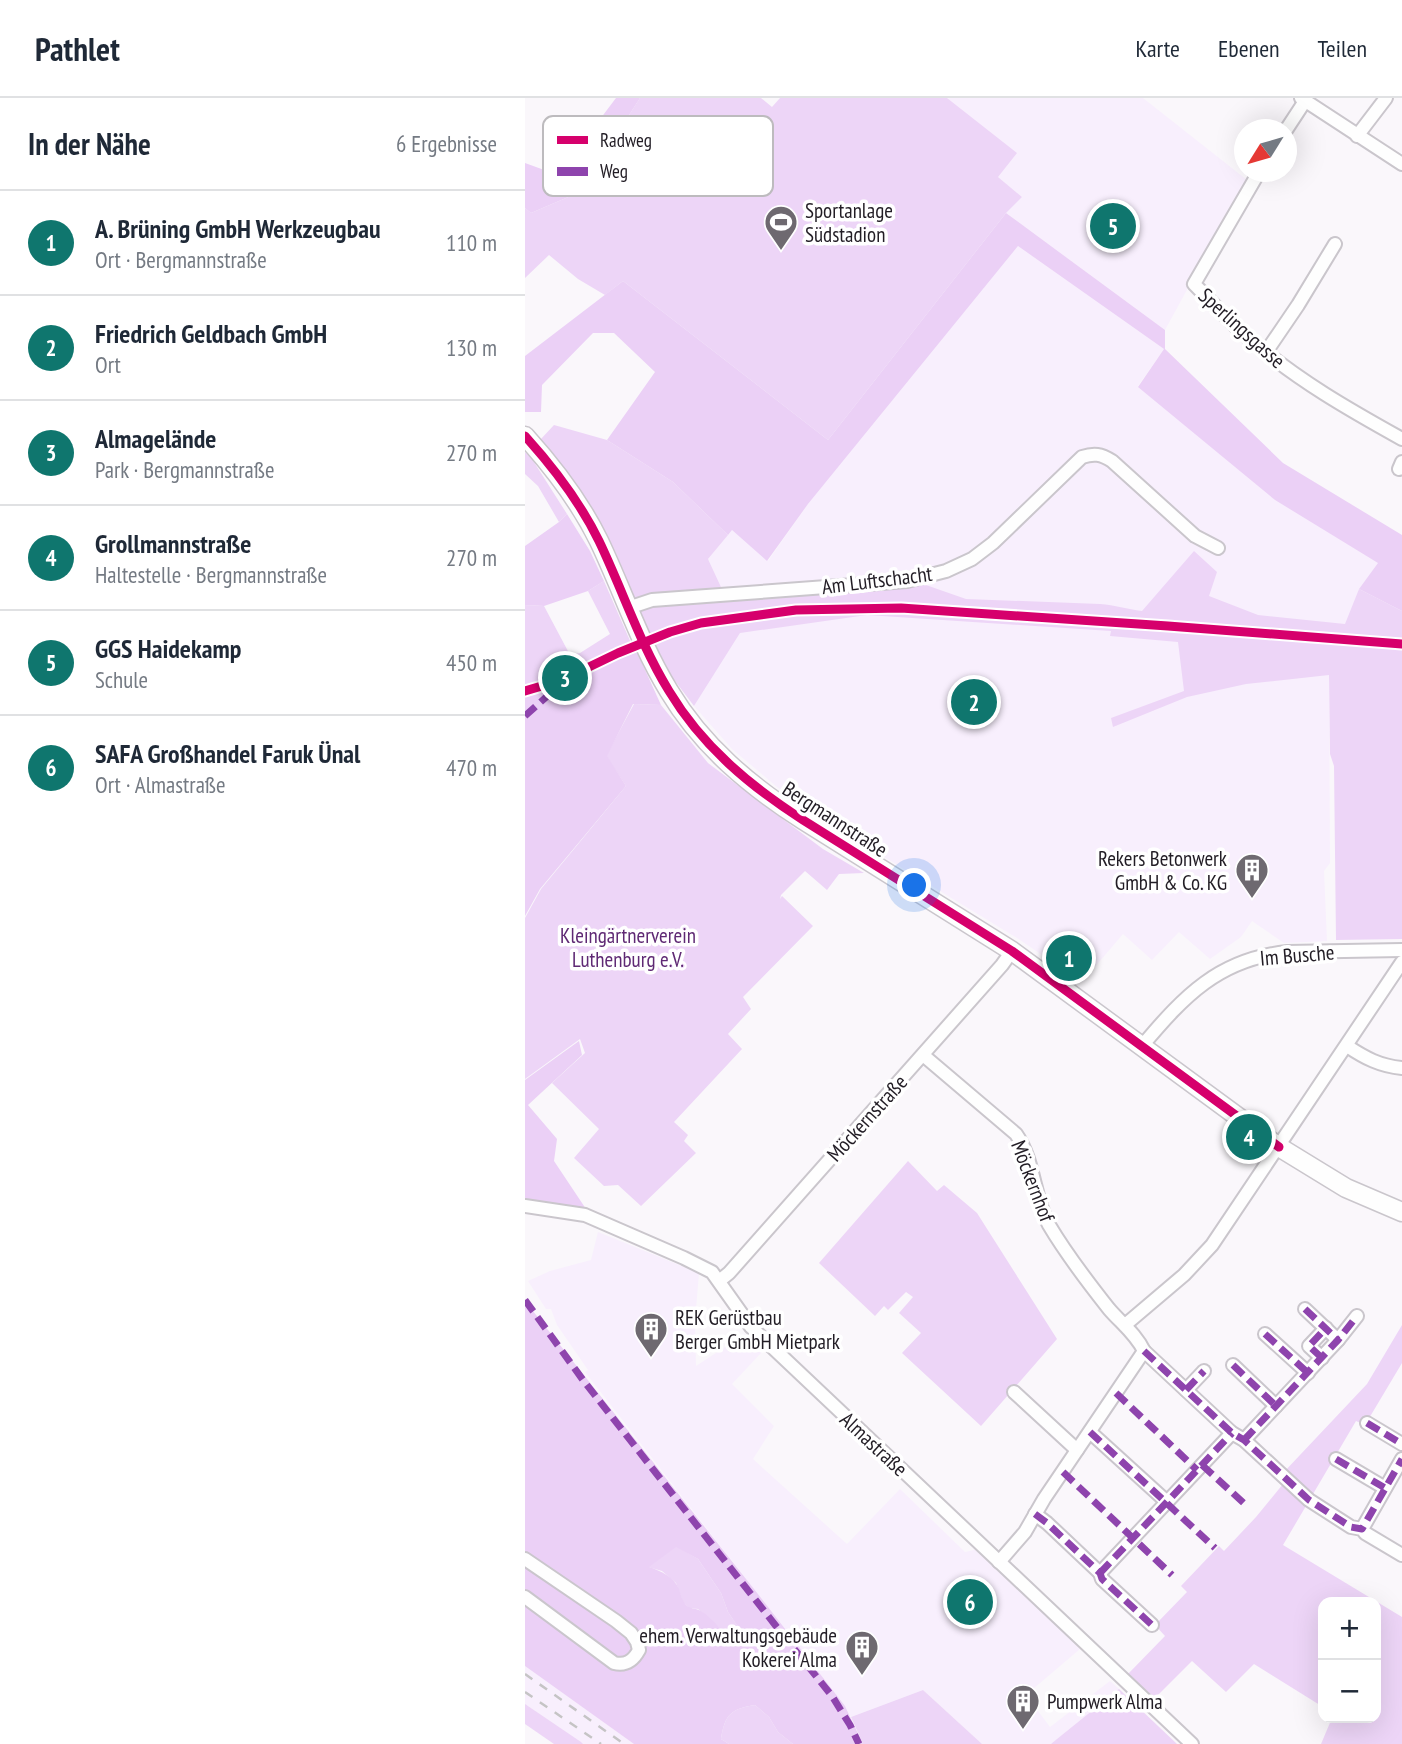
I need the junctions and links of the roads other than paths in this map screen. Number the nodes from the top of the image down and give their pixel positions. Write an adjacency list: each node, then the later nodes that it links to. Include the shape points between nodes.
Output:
1 (1386, 98): 4 (street)
2 (1303, 100): 3 (street); 4 (street)
3 (1292, 119)
4 (1357, 136): 5 (street)
5 (1402, 164)
6 (1253, 182): 8 (street, Sperlingsgasse, via 1194,284)
7 (1335, 244): 8 (street)
8 (1266, 352): 10 (street, Sperlingsgasse, via 1338,404)
9 (525, 436): 12 (street, Bergmannstraße, via 572,495 598,539)
10 (1402, 439)
11 (1218, 548): 12 (street, Am Luftschacht, via 1195,536 1112,461 1094,454 1082,457 993,543 946,572 890,583 652,600)
12 (628, 608): 14 (street, Bergmannstraße, via 681,709 710,746 748,781)
13 (1402, 950): 16 (street, Im Busche, via 1287,952 1240,962 1196,989)
14 (1012, 951): 16 (street, Bergmannstraße); 18 (street, Möckernstraße)
15 (1402, 962): 17 (street)
16 (1142, 1046): 20 (street, Bergmannstraße)
17 (1347, 1046): 19 (street, via 1372,1061); 20 (street)
18 (923, 1055): 23 (street, Möckernstraße); 26 (street, Möckernhof, via 1016,1134 1030,1160 1049,1224)
19 (1402, 1068)
20 (1279, 1147): 22 (street, Bergmannstraße, via 1346,1188); 26 (street, via 1198,1262)
21 (525, 1206): 23 (street, Almastraße, via 597,1219 712,1272)
22 (1402, 1212)
23 (719, 1281): 52 (street, Almastraße, via 751,1327)
24 (1305, 1308): 27 (street)
25 (1357, 1316): 29 (street)
26 (1125, 1325): 30 (street, Möckernhof)
27 (1326, 1328): 29 (street); 31 (street, via 1309,1346)
28 (1265, 1334): 34 (street)
29 (1338, 1340): 31 (street)
30 (1143, 1351): 35 (street, Möckernhof); 39 (street)
31 (1322, 1357): 34 (street)
32 (1233, 1365): 37 (street)
33 (1204, 1371): 35 (street)
34 (1308, 1373): 37 (street)
35 (1186, 1390): 40 (street, Möckernhof)
36 (1014, 1392): 43 (street)
37 (1276, 1406): 41 (street)
38 (1367, 1423): 42 (street)
39 (1090, 1432): 43 (street); 47 (street)
40 (1232, 1433): 41 (street, Möckernhof); 47 (street)
41 (1244, 1440): 49 (street, Möckernhof, via 1300,1494 1351,1527)
42 (1402, 1444)
43 (1077, 1450): 48 (street)
44 (1336, 1459): 46 (street)
45 (1402, 1459): 46 (street)
46 (1385, 1488): 49 (street)
47 (1167, 1502): 53 (street)
48 (1035, 1514): 52 (street); 53 (street)
49 (1362, 1529): 50 (street, Möckernhof)
50 (1402, 1555)
51 (525, 1559): 54 (street, via 616,1621 631,1633 639,1650 628,1663 614,1663)
52 (999, 1562): 56 (street, Almastraße)
53 (1100, 1573): 55 (street)
54 (525, 1597)
55 (1152, 1625)
56 (1192, 1744)

